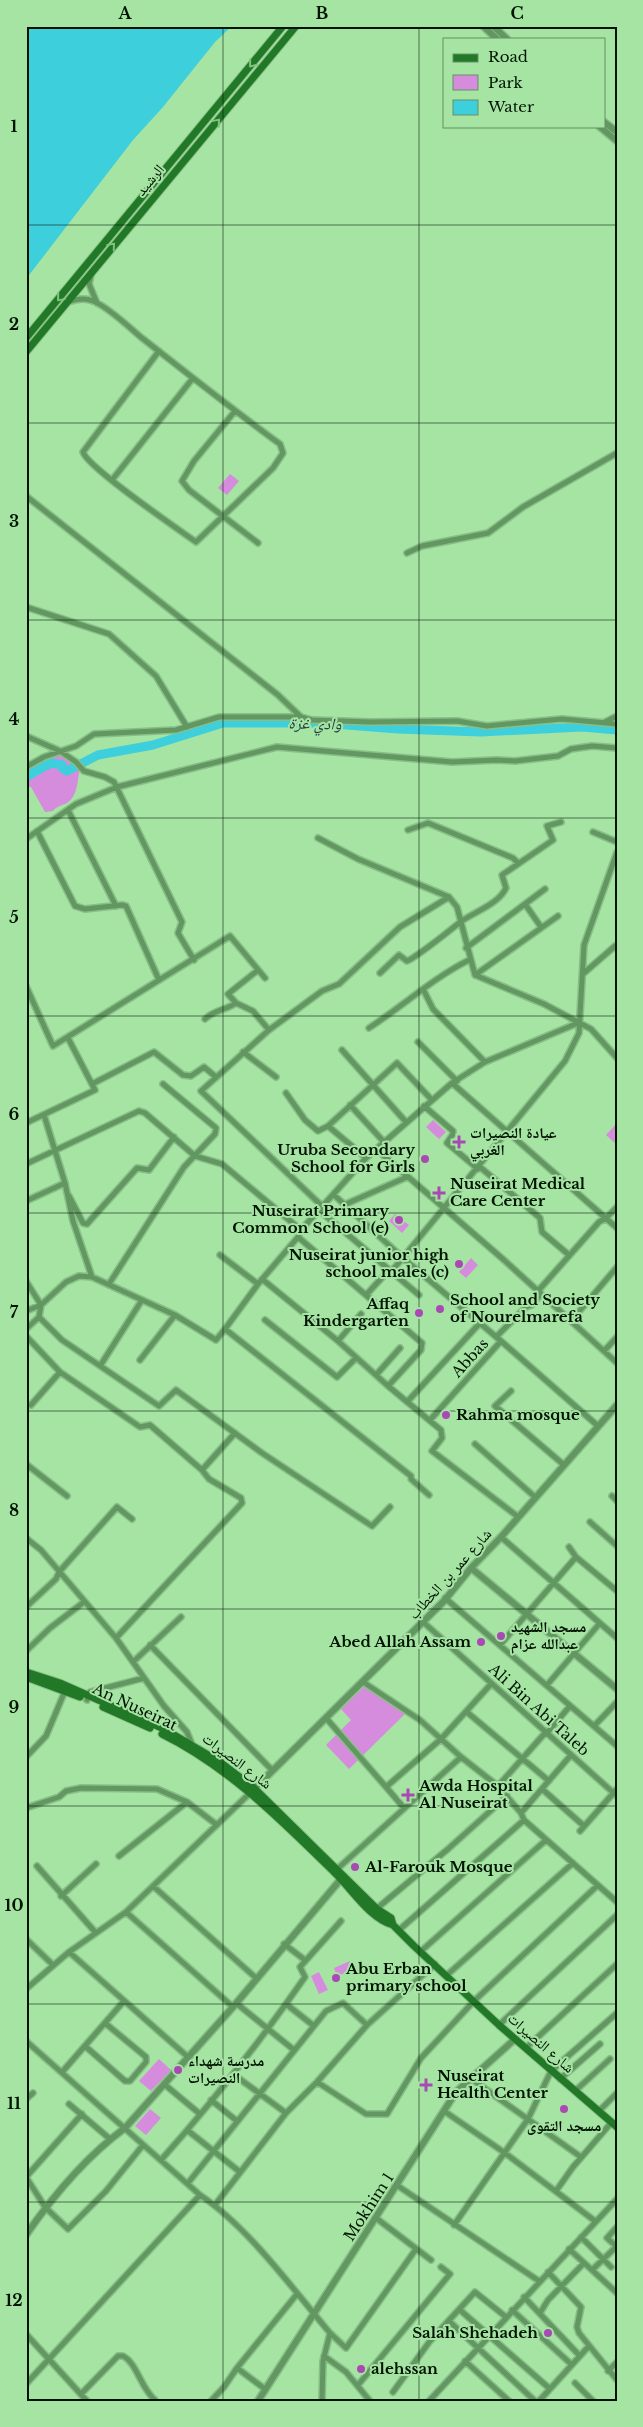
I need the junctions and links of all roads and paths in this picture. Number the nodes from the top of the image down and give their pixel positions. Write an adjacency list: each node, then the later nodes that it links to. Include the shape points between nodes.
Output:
1 (283, 26): 14 (main road, الرشيد, one-way to 14)
2 (296, 26): 11 (main road, الرشيد, one-way to 2)
3 (483, 26): 5 (street)
4 (493, 26): 6 (street)
5 (496, 38)
6 (506, 38)
7 (606, 124): 9 (street)
8 (601, 128): 10 (street)
9 (617, 132)
10 (617, 141)
11 (91, 271): 12 (main road, الرشيد); 13 (street, via 89,284)
12 (67, 303): 13 (street, via 80,298); 16 (main road, الرشيد)
13 (97, 303): 15 (street)
14 (26, 338)
15 (159, 351): 17 (street); 20 (street, via 84,448 85,458)
16 (26, 352)
17 (193, 378): 18 (street); 20 (street)
18 (235, 411): 22 (street, via 182,477 185,486); 22 (street, via 280,444 283,453 273,468)
19 (617, 453): 24 (street, via 523,506 488,533 422,546)
20 (112, 480): 22 (street, via 196,542)
21 (26, 496): 27 (street, via 278,695)
22 (224, 516): 23 (street)
23 (258, 543)
24 (407, 553)
25 (26, 607): 30 (street, via 109,634 156,676)
26 (617, 716): 28 (street)
27 (301, 717): 28 (street, via 370,722 457,721 487,726 540,720); 30 (street, via 210,718)
28 (605, 722): 29 (street)
29 (617, 724)
30 (187, 727): 33 (street, via 94,734 76,746)
31 (26, 736): 33 (street)
32 (617, 748): 35 (street, via 592,746 558,756 515,761 452,762 277,747)
33 (60, 751): 34 (street); 35 (street, via 82,768 112,780)
34 (26, 767)
35 (117, 787): 36 (street); 55 (street, via 182,922 178,933)
36 (68, 810): 39 (street); 49 (street)
37 (561, 822): 45 (street, via 547,826 553,840)
38 (408, 830): 45 (street, via 428,823 513,858)
39 (37, 831): 42 (street); 49 (street, via 75,906 85,909)
40 (593, 832): 43 (street)
41 (318, 838): 47 (street, via 358,859)
42 (26, 839)
43 (617, 842)
44 (617, 852): 59 (street, via 584,945)
45 (518, 864): 51 (street, via 502,875 504,892)
46 (545, 889): 48 (street)
47 (449, 896): 51 (street, via 457,907); 69 (street, via 400,927 339,984 322,991)
48 (524, 904): 52 (street); 53 (street)
49 (116, 906): 62 (street, via 128,909)
50 (558, 916): 52 (street)
51 (460, 922): 53 (street); 58 (street, via 440,940 407,961 399,955)
52 (541, 927): 60 (street)
53 (466, 948): 56 (street)
54 (617, 949): 59 (street, via 615,946)
55 (194, 960): 57 (street, via 230,936); 62 (street)
56 (469, 960): 60 (street); 64 (street)
57 (258, 970): 61 (street); 65 (street, via 228,994)
58 (380, 973)
59 (584, 973): 67 (street)
60 (474, 975): 67 (street)
61 (265, 978)
62 (159, 980): 70 (street)
63 (26, 986): 70 (street, via 54,1046)
64 (423, 989): 68 (street); 75 (street, via 433,1009)
65 (236, 1003): 66 (street, via 211,1013); 69 (street, via 252,1011)
66 (205, 1019)
67 (578, 1022): 74 (street, via 591,1029); 75 (street); 90 (street, via 579,1032 565,1062)
68 (369, 1028)
69 (269, 1030): 73 (street)
70 (68, 1038): 79 (street)
71 (418, 1042): 78 (street)
72 (342, 1050): 81 (street)
73 (243, 1052): 76 (street); 77 (street)
74 (617, 1058)
75 (485, 1062): 78 (street)
76 (216, 1077): 79 (street, via 204,1067 191,1076 183,1075 154,1052); 107 (street, via 201,1092)
77 (276, 1077)
78 (455, 1082): 83 (street); 90 (street)
79 (92, 1084): 86 (street, via 95,1090)
80 (163, 1084): 95 (street, via 216,1128 215,1134)
81 (372, 1086): 83 (street, via 397,1063); 84 (street); 87 (street)
82 (286, 1093): 89 (street, via 305,1120 318,1131)
83 (431, 1099): 85 (street)
84 (350, 1104): 89 (street); 92 (street)
85 (424, 1106): 87 (street); 98 (street, via 453,1131 446,1143)
86 (44, 1115): 88 (street); 94 (street)
87 (406, 1122): 92 (street)
88 (26, 1123)
89 (328, 1126): 96 (street)
90 (508, 1133): 98 (street); 108 (street)
91 (174, 1137): 94 (street, via 139,1111); 95 (street); 101 (street, via 149,1170 137,1168 87,1224 83,1223)
92 (384, 1142): 93 (street)
93 (376, 1149): 96 (street); 99 (street)
94 (56, 1151): 97 (street); 100 (street)
95 (194, 1156): 110 (street, via 222,1164); 120 (street)
96 (366, 1158): 102 (street)
97 (26, 1164)
98 (479, 1168): 106 (street); 113 (street, via 540,1218 542,1232)
99 (407, 1177): 104 (street); 106 (street)
100 (65, 1183): 101 (street); 103 (street)
101 (68, 1194): 117 (street, via 73,1221)
102 (334, 1195): 104 (street); 107 (street)
103 (26, 1202)
104 (346, 1204): 114 (street, via 350,1212)
105 (617, 1207): 108 (street, Abbas)
106 (445, 1208): 114 (street); 122 (street)
107 (321, 1209): 110 (street); 116 (street)
108 (606, 1218): 109 (street); 113 (street, Abbas)
109 (617, 1228)
110 (301, 1230): 111 (street)
111 (298, 1237): 118 (street); 123 (street)
112 (220, 1255): 121 (street)
113 (569, 1256): 122 (street, Abbas)
114 (402, 1258): 116 (street); 133 (street)
115 (617, 1267): 132 (street)
116 (390, 1271): 123 (street); 124 (street)
117 (92, 1278): 120 (street); 126 (street, via 79,1276 66,1282)
118 (262, 1279): 121 (street); 139 (street)
119 (26, 1281): 126 (street)
120 (109, 1284): 125 (street)
121 (258, 1284): 135 (street)
122 (540, 1292): 132 (street); 137 (street, Abbas, via 532,1305)
123 (366, 1295): 149 (street, via 423,1345)
124 (419, 1295)
125 (142, 1300): 129 (street); 146 (street)
126 (41, 1305): 127 (street); 130 (street)
127 (26, 1311)
128 (361, 1314): 139 (street)
129 (175, 1315): 135 (street, via 216,1340); 144 (street)
130 (39, 1317): 134 (street); 146 (street, via 62,1340)
131 (265, 1320): 143 (street, via 337,1377)
132 (571, 1321): 142 (street)
133 (480, 1324): 137 (street); 151 (street)
134 (26, 1329)
135 (224, 1329): 161 (street, via 411,1476)
136 (26, 1336): 147 (street)
137 (496, 1337): 140 (street, Abbas)
138 (617, 1337): 142 (street)
139 (338, 1341): 143 (street)
140 (501, 1342): 154 (street, Abbas); 155 (street)
141 (400, 1348): 148 (street)
142 (604, 1351): 145 (street)
143 (356, 1358): 148 (street)
144 (140, 1360)
145 (617, 1363)
146 (100, 1366): 156 (street, via 159,1406 176,1390)
147 (60, 1372): 152 (street); 160 (street, via 140,1427 150,1425)
148 (376, 1375): 149 (street)
149 (388, 1386): 151 (street)
150 (511, 1391): 159 (street, via 496,1406)
151 (407, 1402): 154 (street)
152 (31, 1405)
153 (617, 1405): 155 (street, شارع عمر بن الخطاب)
154 (430, 1420): 165 (street, via 442,1434 432,1451)
155 (598, 1426): 159 (street, شارع عمر بن الخطاب)
156 (235, 1433): 160 (street); 164 (street, via 372,1526)
157 (475, 1444): 163 (street)
158 (26, 1464): 162 (street)
159 (564, 1465): 163 (street, شارع عمر بن الخطاب)
160 (202, 1470): 184 (street, via 209,1479 241,1498 242,1503)
161 (429, 1495)
162 (67, 1496)
163 (535, 1497): 165 (street, شارع عمر بن الخطاب)
164 (390, 1507)
165 (517, 1516): 168 (street, شارع عمر بن الخطاب)
166 (132, 1519): 174 (street, via 117,1507)
167 (590, 1522): 170 (street)
168 (501, 1537): 173 (street, شارع عمر بن الخطاب); 175 (street)
169 (26, 1538): 174 (street)
170 (617, 1546)
171 (568, 1547): 172 (street)
172 (576, 1557): 175 (street); 176 (street)
173 (470, 1568): 177 (street, شارع عمر بن الخطاب); 180 (street)
174 (59, 1572): 178 (street); 179 (street, via 56,1579)
175 (553, 1583): 180 (street); 183 (street)
176 (617, 1591)
177 (445, 1598): 182 (street, شارع عمر بن الخطاب); 186 (street)
178 (84, 1602): 184 (street); 188 (street, via 50,1628)
179 (26, 1606)
180 (527, 1615): 186 (street); 189 (street)
181 (181, 1617): 187 (street)
182 (422, 1621): 194 (street, شارع عمر بن الخطاب); 195 (street, Ali Bin Abi Taleb)
183 (600, 1623): 185 (street); 189 (street)
184 (116, 1638): 190 (street)
185 (617, 1638)
186 (500, 1645): 196 (street)
187 (150, 1646): 190 (street); 213 (street)
188 (26, 1652)
189 (574, 1654): 196 (street); 197 (street)
190 (133, 1662): 193 (street)
191 (26, 1672): 199 (main road)
192 (26, 1678): 198 (main road, An Nuseirat)
193 (144, 1678): 199 (street, via 90,1692); 208 (street, via 187,1732)
194 (362, 1682): 203 (street, شارع عمر بن الخطاب); 206 (street, via 395,1702)
195 (491, 1684): 202 (street); 205 (street, Ali Bin Abi Taleb)
196 (547, 1685): 201 (street)
197 (617, 1690)
198 (65, 1691): 199 (main road, An Nuseirat); 210 (street, via 46,1736)
199 (88, 1697): 208 (main road, An Nuseirat)
200 (617, 1702): 204 (street)
201 (570, 1706): 204 (street); 205 (street)
202 (468, 1713): 206 (street); 212 (street)
203 (326, 1718): 213 (street, شارع عمر بن الخطاب); 216 (street)
204 (594, 1726): 207 (street)
205 (546, 1734): 209 (street, Ali Bin Abi Taleb); 212 (street)
206 (441, 1739): 211 (street); 216 (street)
207 (617, 1746)
208 (194, 1749): 218 (main road, An Nuseirat)
209 (571, 1756): 214 (street); 219 (street, Ali Bin Abi Taleb)
210 (26, 1757)
211 (461, 1758): 215 (street); 223 (street)
212 (522, 1759): 214 (street); 215 (street)
213 (272, 1770): 218 (street, شارع عمر بن الخطاب)
214 (549, 1781): 217 (street)
215 (498, 1786): 220 (street)
216 (386, 1787): 223 (street)
217 (542, 1789): 224 (street); 227 (street)
218 (252, 1790): 226 (street); 234 (main road, شارع النصيرات)
219 (616, 1792): 227 (street)
220 (507, 1796): 224 (street); 240 (street)
221 (187, 1802): 222 (street, via 157,1790 81,1788); 226 (street); 230 (street)
222 (26, 1808)
223 (404, 1808): 234 (street)
224 (521, 1812): 225 (street)
225 (524, 1820): 229 (street); 244 (street)
226 (217, 1825): 236 (street)
227 (584, 1826): 228 (street)
228 (580, 1831)
229 (546, 1840): 231 (street); 249 (street)
230 (119, 1856)
231 (573, 1863): 237 (street); 254 (street)
232 (96, 1864): 238 (street)
233 (37, 1866): 238 (street)
234 (336, 1870): 235 (main road, شارع النصيرات); 240 (main road, شارع النصيرات)
235 (341, 1878): 240 (main road, شارع النصيرات); 247 (street)
236 (153, 1886): 241 (street); 255 (street)
237 (598, 1886): 239 (street); 258 (street)
238 (61, 1896): 245 (street)
239 (617, 1902)
240 (375, 1911): 244 (main road, شارع النصيرات, via 391,1918)
241 (126, 1912): 245 (street); 260 (street)
242 (617, 1915): 264 (street)
243 (341, 1920): 250 (street)
244 (396, 1928): 249 (main road, شارع النصيرات)
245 (96, 1933): 248 (street)
246 (26, 1939): 251 (street)
247 (284, 1944): 250 (street); 255 (street)
248 (69, 1952): 251 (street); 257 (street)
249 (420, 1952): 252 (main road, شارع النصيرات)
250 (305, 1960): 259 (street, via 300,1967 305,1977)
251 (54, 1964): 256 (street)
252 (435, 1964): 254 (main road, شارع النصيرات); 263 (street)
253 (617, 1964): 271 (street)
254 (447, 1975): 258 (main road, شارع النصيرات)
255 (256, 1978): 260 (street)
256 (26, 1989)
257 (124, 2001): 262 (street); 273 (street)
258 (474, 2001): 264 (main road, شارع النصيرات); 280 (street, via 421,2058 388,2114 366,2114)
259 (286, 2004): 265 (street); 266 (street)
260 (234, 2005): 266 (street); 273 (street)
261 (617, 2013): 276 (street)
262 (105, 2023): 270 (street); 270 (street, via 146,2057 146,2062 130,2081 125,2081)
263 (367, 2025): 265 (street, via 343,2003 326,2011); 280 (street)
264 (499, 2025): 267 (main road, شارع النصيرات)
265 (314, 2026): 272 (street)
266 (266, 2029): 272 (street); 277 (street)
267 (515, 2039): 271 (main road, شارع النصيرات); 278 (street, Mokhim 1)
268 (26, 2041): 275 (street)
269 (600, 2044): 279 (street)
270 (85, 2046): 275 (street)
271 (526, 2048): 276 (main road, شارع النصيرات)
272 (294, 2050): 285 (street)
273 (188, 2057): 281 (street)
274 (610, 2059): 282 (street)
275 (63, 2071): 297 (street)
276 (550, 2071): 279 (main road, شارع النصيرات); 294 (street)
277 (233, 2074): 285 (street); 287 (street)
278 (470, 2078): 289 (street, Mokhim 1); 294 (street)
279 (560, 2079): 282 (main road, شارع النصيرات)
280 (317, 2082): 291 (street)
281 (164, 2084): 293 (street); 297 (street)
282 (576, 2091): 290 (main road, شارع النصيرات)
283 (33, 2093): 286 (street)
284 (617, 2093): 290 (street)
285 (260, 2094): 291 (street); 295 (street)
286 (26, 2099)
287 (211, 2100): 293 (street); 295 (street)
288 (69, 2104): 292 (street)
289 (444, 2111): 302 (street); 308 (street, Mokhim 1)
290 (599, 2111): 296 (main road, شارع النصيرات)
291 (286, 2113): 305 (street)
292 (82, 2114): 299 (street); 306 (street)
293 (200, 2114): 298 (street)
294 (528, 2119): 302 (street); 303 (street)
295 (237, 2121): 301 (street)
296 (614, 2124): 303 (street)
297 (125, 2128): 299 (street); 300 (street)
298 (187, 2130): 301 (street); 304 (street)
299 (110, 2139): 313 (street)
300 (143, 2145): 304 (street); 313 (street, via 106,2191 68,2229)
301 (214, 2152): 305 (street); 307 (street)
302 (505, 2153): 309 (street); 316 (street)
303 (581, 2157): 309 (street)
304 (161, 2160): 307 (street)
305 (240, 2172): 312 (street)
306 (26, 2177): 313 (street)
307 (188, 2183): 310 (street)
308 (398, 2186): 314 (street, Mokhim 1); 316 (street)
309 (556, 2192): 315 (street)
310 (200, 2194): 312 (street); 348 (street)
311 (617, 2199): 315 (street)
312 (215, 2205): 333 (street)
313 (46, 2207): 318 (street)
314 (376, 2218): 321 (street); 338 (street, Mokhim 1)
315 (596, 2221): 319 (street)
316 (454, 2225): 330 (street)
317 (617, 2227): 320 (street, via 607,2238)
318 (26, 2235)
319 (580, 2237): 322 (street); 323 (street)
320 (616, 2247): 323 (street)
321 (416, 2248): 324 (street); 341 (street, via 346,2348)
322 (570, 2249): 325 (street); 329 (street)
323 (604, 2259): 327 (street); 328 (street)
324 (431, 2260)
325 (584, 2263): 328 (street); 331 (street)
326 (441, 2267): 357 (street, via 450,2274)
327 (611, 2267)
328 (592, 2270): 332 (street)
329 (548, 2272): 330 (street); 331 (street)
330 (539, 2281): 334 (street)
331 (560, 2286): 337 (street); 344 (street, via 581,2307 577,2327)
332 (617, 2293)
333 (296, 2294): 338 (street); 352 (street)
334 (524, 2297): 336 (street); 337 (street)
335 (460, 2310): 339 (street, via 475,2292); 340 (street); 343 (street)
336 (512, 2310): 339 (street); 351 (street)
337 (540, 2313): 346 (street)
338 (314, 2314): 341 (street); 359 (street, Mokhim 1)
339 (506, 2317): 343 (street)
340 (449, 2321): 345 (street); 360 (street, via 430,2341)
341 (330, 2333): 347 (street)
342 (26, 2334): 348 (street)
343 (489, 2335): 345 (street); 358 (street)
344 (589, 2346): 346 (street); 353 (street)
345 (477, 2347): 349 (street); 371 (street)
346 (579, 2354): 351 (street)
347 (324, 2356): 357 (street); 367 (street)
348 (49, 2360): 356 (street); 361 (street)
349 (465, 2361): 369 (street); 370 (street)
350 (617, 2362): 353 (street)
351 (571, 2364): 358 (street)
352 (237, 2368): 359 (street); 365 (street)
353 (608, 2371): 354 (street)
354 (617, 2380)
355 (575, 2383): 372 (street)
356 (26, 2384)
357 (358, 2385): 368 (street)
358 (549, 2388): 371 (street)
359 (265, 2389): 366 (street, Mokhim 1)
360 (393, 2392)
361 (82, 2395): 362 (street, via 118,2356 123,2356 134,2368 145,2391); 363 (street); 364 (street)
362 (155, 2400)
363 (78, 2401)
364 (87, 2401)
365 (210, 2401)
366 (258, 2401)
367 (322, 2401)
368 (370, 2401)
369 (429, 2401)
370 (509, 2401)
371 (537, 2401)
372 (593, 2401)

